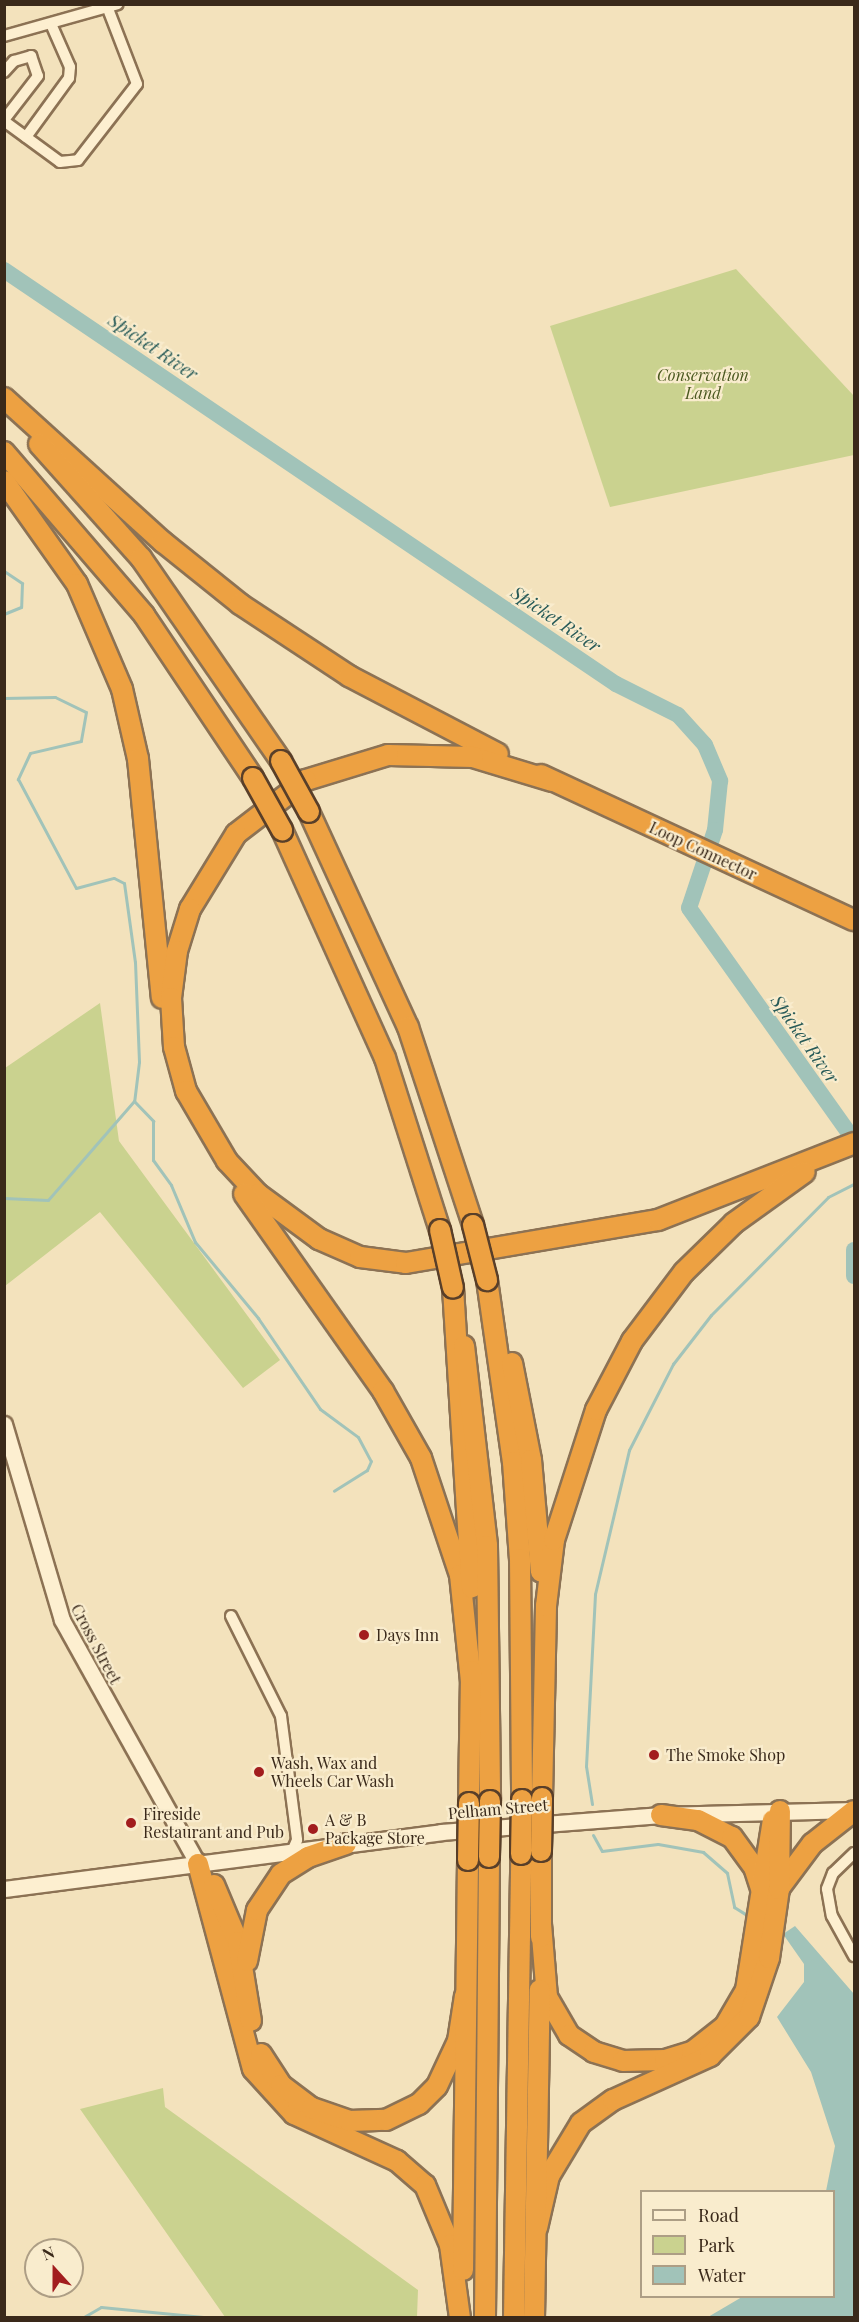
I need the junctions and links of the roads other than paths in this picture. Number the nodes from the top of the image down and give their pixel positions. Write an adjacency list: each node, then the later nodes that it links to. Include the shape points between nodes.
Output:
1 (113, 7): 2 (street); 6 (street, via 137,84 78,160 60,162)
2 (51, 24): 3 (street); 6 (street, via 70,67 69,78)
3 (4, 36)
4 (4, 72): 5 (street, via 14,61 31,56 38,76)
5 (4, 121): 6 (street)
6 (26, 137)
7 (4, 398): 11 (highway, via 163,542 278,632 397,704)
8 (4, 409): 16 (highway, bridge, via 141,558 281,761 309,812 408,1027 473,1225)
9 (4, 453): 17 (highway, bridge, via 137,606 253,778 282,830 385,1058 440,1230)
10 (4, 481): 13 (highway, via 77,584 122,689 138,759 165,1022)
11 (552, 781): 12 (highway, Loop Connector); 13 (highway, via 473,757 403,753 334,768 277,798 223,851 190,909 172,983)
12 (855, 920)
13 (176, 1054): 15 (highway, via 190,1101)
14 (850, 1145): 15 (highway, via 658,1220 406,1263 360,1257 319,1239 258,1194); 20 (highway, via 728,1228 657,1304 632,1341 597,1410 568,1487 554,1540)
15 (218, 1150): 21 (highway, via 383,1391 421,1458 460,1575)
16 (487, 1280): 20 (highway, via 513,1366 529,1451); 38 (highway, bridge, via 513,1462 519,1548 522,1800)
17 (453, 1288): 21 (highway, via 471,1566); 37 (highway, bridge, via 486,1513 490,1801)
18 (4, 1424): 28 (street, Cross Street, via 62,1620)
19 (231, 1616): 26 (street, via 281,1716 297,1840)
20 (545, 1628): 31 (highway, bridge)
21 (471, 1682): 34 (highway, bridge)
22 (780, 1811): 23 (street, Pelham Street); 24 (street, Pelham Street); 30 (highway)
23 (855, 1811): 30 (highway, via 812,1844)
24 (661, 1815): 25 (street, Pelham Street); 30 (highway, via 698,1820 732,1838)
25 (346, 1844): 26 (street, Pelham Street); 33 (highway, via 298,1862 266,1894 248,1942)
26 (292, 1852): 28 (street, Pelham Street)
27 (855, 1853): 32 (street, via 833,1873 827,1889 832,1916)
28 (198, 1864): 29 (street, Pelham Street); 33 (highway, via 221,1895); 36 (highway, via 253,2069 294,2114 397,2161 425,2185 450,2245)
29 (4, 1889)
30 (771, 1892): 31 (highway, via 750,1976 734,2015 704,2045 665,2060 608,2058 569,2035 547,1997); 35 (highway, via 763,1988 744,2025 704,2060 613,2100 581,2123 552,2170)
31 (541, 1924): 35 (highway)
32 (855, 1956)
33 (247, 1982): 34 (highway, via 255,2040 273,2074 312,2108 362,2122 398,2116 429,2096 452,2058)
34 (465, 1996): 36 (highway)
35 (537, 2228): 39 (highway)
36 (461, 2318)
37 (484, 2318)
38 (514, 2318)
39 (534, 2318)

